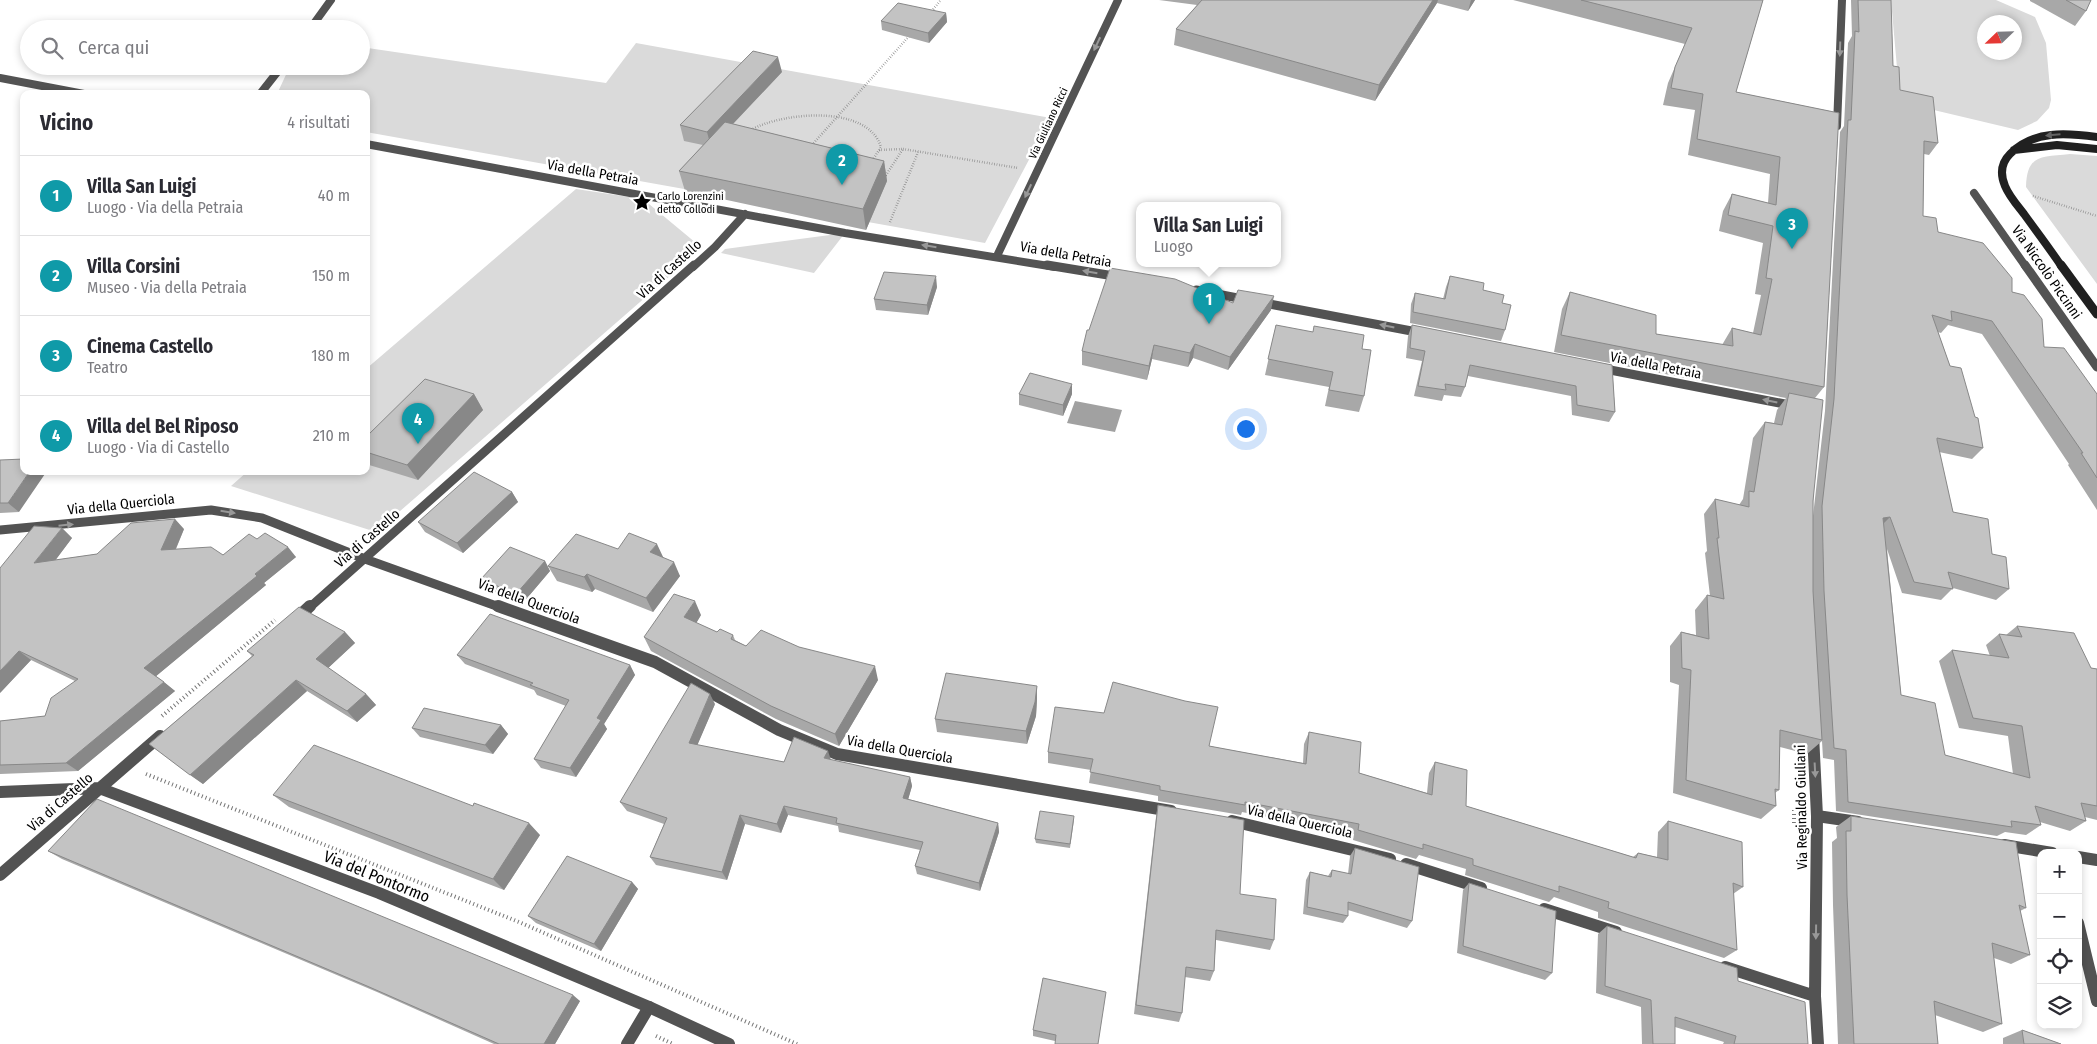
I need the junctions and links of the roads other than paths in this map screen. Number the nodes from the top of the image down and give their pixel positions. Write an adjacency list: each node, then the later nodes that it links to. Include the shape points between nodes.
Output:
1 (331, 0): 4 (street)
2 (1118, 0): 16 (street, Via Giuliano Ricci, one-way to 16)
3 (1842, 0): 9 (street, one-way to 9)
4 (317, 20)
5 (275, 75): 8 (street)
6 (0, 78): 7 (street)
7 (63, 90)
8 (263, 90)
9 (1836, 136)
10 (2097, 137): 13 (main road, one-way to 13, via 2046,135 2027,140)
11 (370, 145): 15 (street, Via della Petraia)
12 (2097, 149): 13 (main road, via 2056,145)
13 (2013, 150): 19 (main road, via 2001,168 2007,191)
14 (1974, 193): 22 (street, Via Niccolò Piccinni)
15 (745, 214): 16 (street, Via della Petraia, one-way to 15); 25 (street, Via di Castello, via 715,247)
16 (997, 256): 17 (street, Via della Petraia, one-way to 16)
17 (1130, 278)
18 (1188, 289): 20 (street, one-way to 18)
19 (2097, 314)
20 (1428, 334)
21 (1592, 367): 23 (street, Via della Petraia, one-way to 21)
22 (2097, 367)
23 (1802, 408)
24 (0, 530): 25 (street, Via della Querciola, one-way to 25, via 211,510 262,518)
25 (365, 559): 26 (street, Via di Castello); 31 (street, Via della Querciola, via 656,662 779,730 837,754)
26 (287, 627)
27 (1812, 727): 32 (street, Via Reginaldo Giuliani, one-way to 32)
28 (169, 728): 29 (street, Via di Castello)
29 (100, 788): 30 (street, Via del Pontormo); 39 (street, Via di Castello); 47 (street, Via del Pontormo, via 379,893)
30 (0, 792)
31 (1181, 813)
32 (1817, 816): 34 (street); 45 (street, Via Reginaldo Giuliani, one-way to 45)
33 (1220, 819): 40 (street, Via della Querciola, via 1373,853)
34 (1868, 824)
35 (1994, 844): 36 (street)
36 (2037, 851)
37 (2082, 858): 38 (street)
38 (2097, 860)
39 (0, 875)
40 (1496, 893)
41 (1534, 905): 42 (street)
42 (1629, 936)
43 (2082, 939): 46 (street)
44 (1715, 964): 45 (street)
45 (1815, 996): 50 (street, Via Reginaldo Giuliani)
46 (2097, 1001)
47 (649, 1007): 48 (street); 49 (street, Via del Pontormo)
48 (627, 1044)
49 (729, 1044)
50 (1818, 1044)

